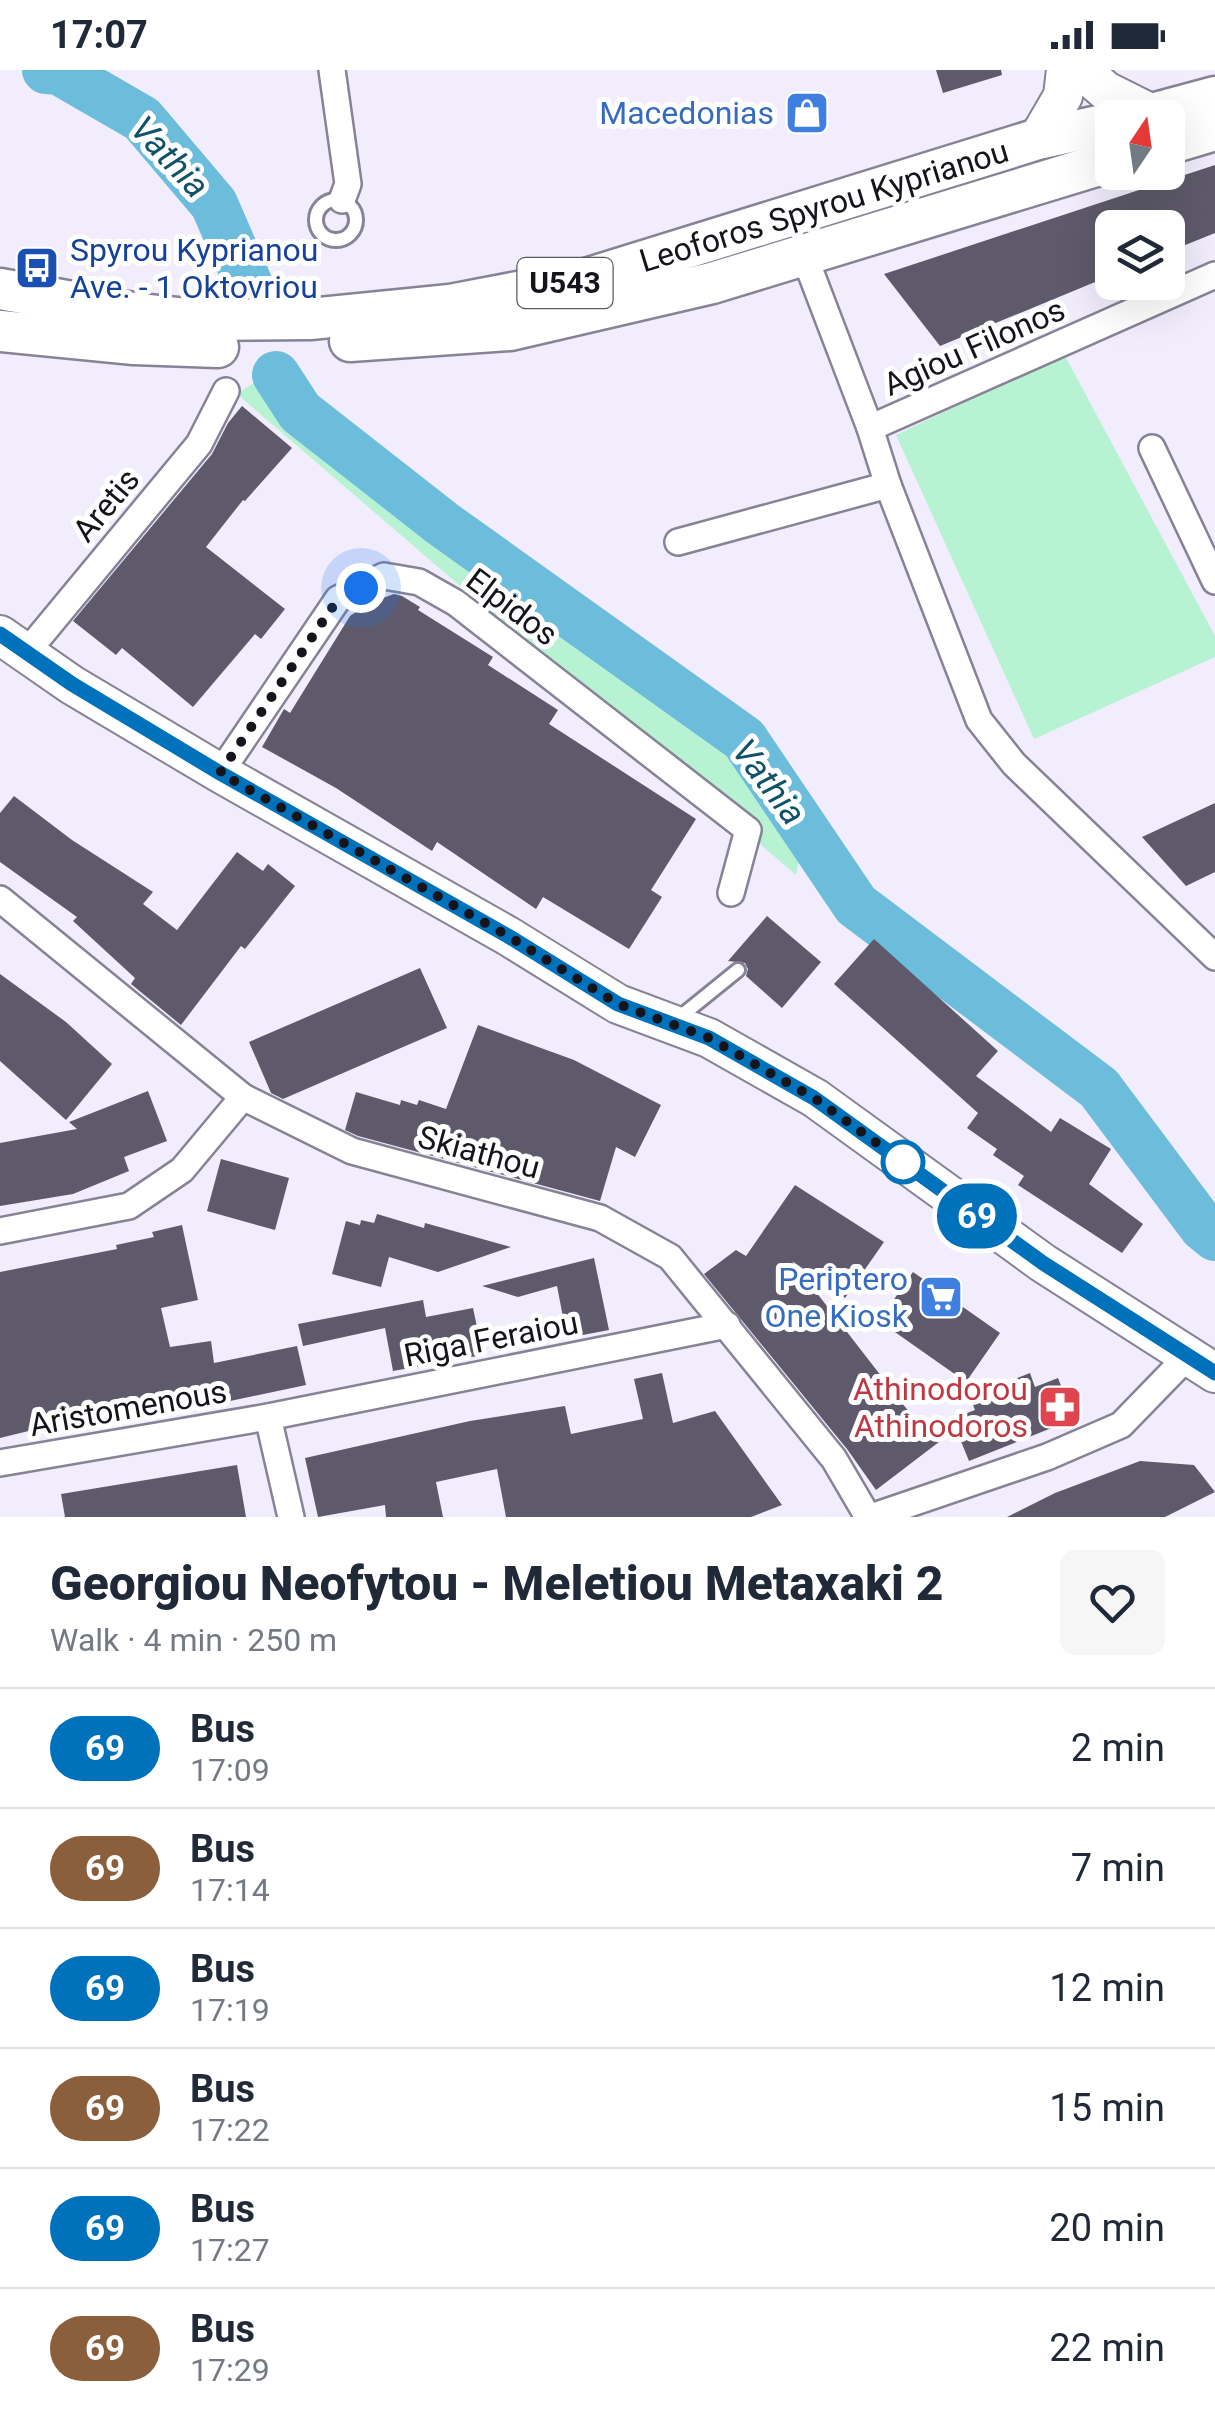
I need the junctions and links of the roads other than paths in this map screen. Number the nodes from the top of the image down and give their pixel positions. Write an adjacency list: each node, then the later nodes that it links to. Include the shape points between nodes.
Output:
1 (332, 70): 12 (street, via 348,184)
2 (1066, 70): 10 (street, via 1063,96)
3 (1081, 70): 5 (street)
4 (1215, 97): 6 (main road)
5 (1118, 100)
6 (1185, 110)
7 (1095, 127): 10 (main road, Leoforos Spyrou Kyprianou / U543)
8 (1185, 128): 9 (main road)
9 (1215, 130)
10 (1038, 140): 15 (main road, Leoforos Spyrou Kyprianou / U543, via 586,279 450,305 310,319 196,320)
11 (1095, 166): 13 (main road, Leoforos Spyrou Kyprianou / U543)
12 (342, 200)
13 (804, 255): 16 (main road, Leoforos Spyrou Kyprianou / U543, via 510,330 207,347); 18 (street)
14 (1215, 275): 18 (street, Agiou Filonos)
15 (0, 289)
16 (0, 331)
17 (226, 391): 23 (street, Aretis, via 198,444)
18 (870, 428): 20 (street)
19 (1152, 448): 22 (street)
20 (888, 486): 21 (street); 27 (street, via 979,720 1014,764)
21 (678, 542)
22 (1215, 581)
23 (13, 644): 24 (street)
24 (220, 773): 25 (street, Elpidos, via 338,599 384,576 418,582 456,602 748,830); 29 (street, via 618,1004)
25 (731, 893)
26 (4, 910): 30 (street, Skiathou)
27 (1215, 957)
28 (738, 970): 29 (lane)
29 (673, 1022): 33 (street, via 814,1098 1043,1263)
30 (242, 1098): 31 (street, via 182,1170 129,1206); 32 (street, Skiathou, via 352,1151 600,1218 670,1257)
31 (0, 1230)
32 (727, 1325): 34 (street, Riga Feraiou); 37 (street, Skiathou, via 834,1459)
33 (1201, 1365): 37 (street, via 1121,1425)
34 (268, 1417): 35 (street, Aristomenous); 36 (street)
35 (0, 1463)
36 (292, 1517)
37 (870, 1517)

